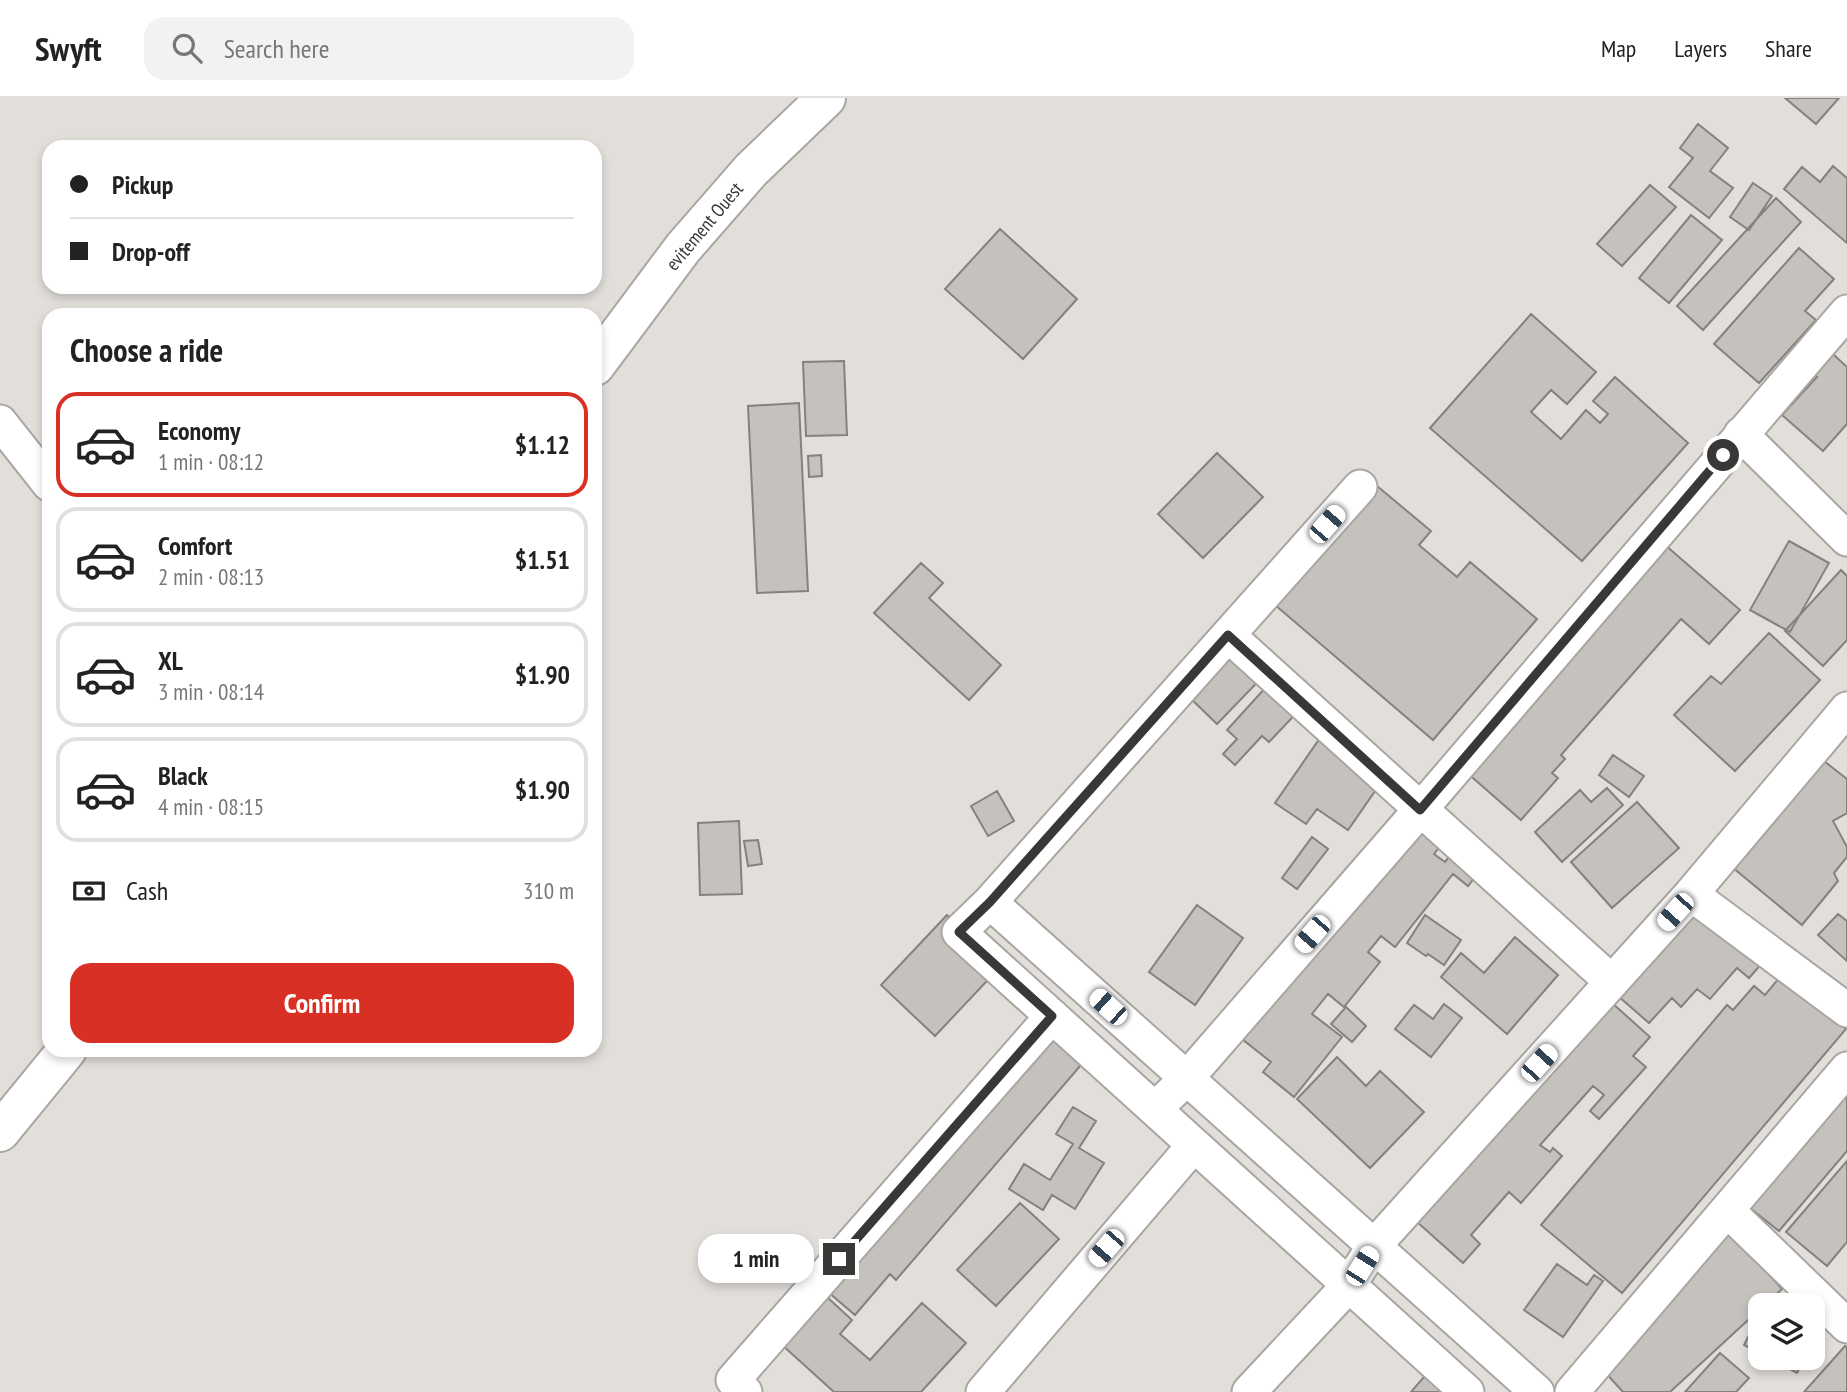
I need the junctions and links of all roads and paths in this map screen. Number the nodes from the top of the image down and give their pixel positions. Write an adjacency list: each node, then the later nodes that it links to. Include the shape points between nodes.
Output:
1 (825, 98): 3 (main road, evitement Ouest, via 751,170 692,238)
2 (1847, 312): 5 (street)
3 (602, 357)
4 (0, 422): 6 (street)
5 (1741, 434): 8 (street); 11 (street)
6 (42, 475)
7 (1360, 487): 9 (street)
8 (1847, 539)
9 (1228, 635): 11 (street); 13 (street)
10 (1847, 709): 12 (street)
11 (1420, 810): 14 (street); 19 (street)
12 (1691, 894): 14 (street); 15 (street)
13 (990, 902): 16 (street, via 959,932); 19 (street)
14 (1612, 982): 24 (street)
15 (1847, 1010)
16 (1052, 1016): 20 (street); 27 (street, via 733,1380)
17 (61, 1057): 21 (main road)
18 (1847, 1069): 23 (street)
19 (1186, 1078): 20 (street); 24 (street)
20 (1156, 1109): 22 (street)
21 (0, 1132)
22 (1194, 1145): 25 (street); 28 (street)
23 (1727, 1210): 26 (street); 32 (street)
24 (1374, 1246): 25 (street); 31 (street)
25 (1349, 1286): 29 (street); 30 (street)
26 (1847, 1326)
27 (745, 1392)
28 (983, 1392)
29 (1249, 1392)
30 (1467, 1392)
31 (1537, 1392)
32 (1572, 1392)

